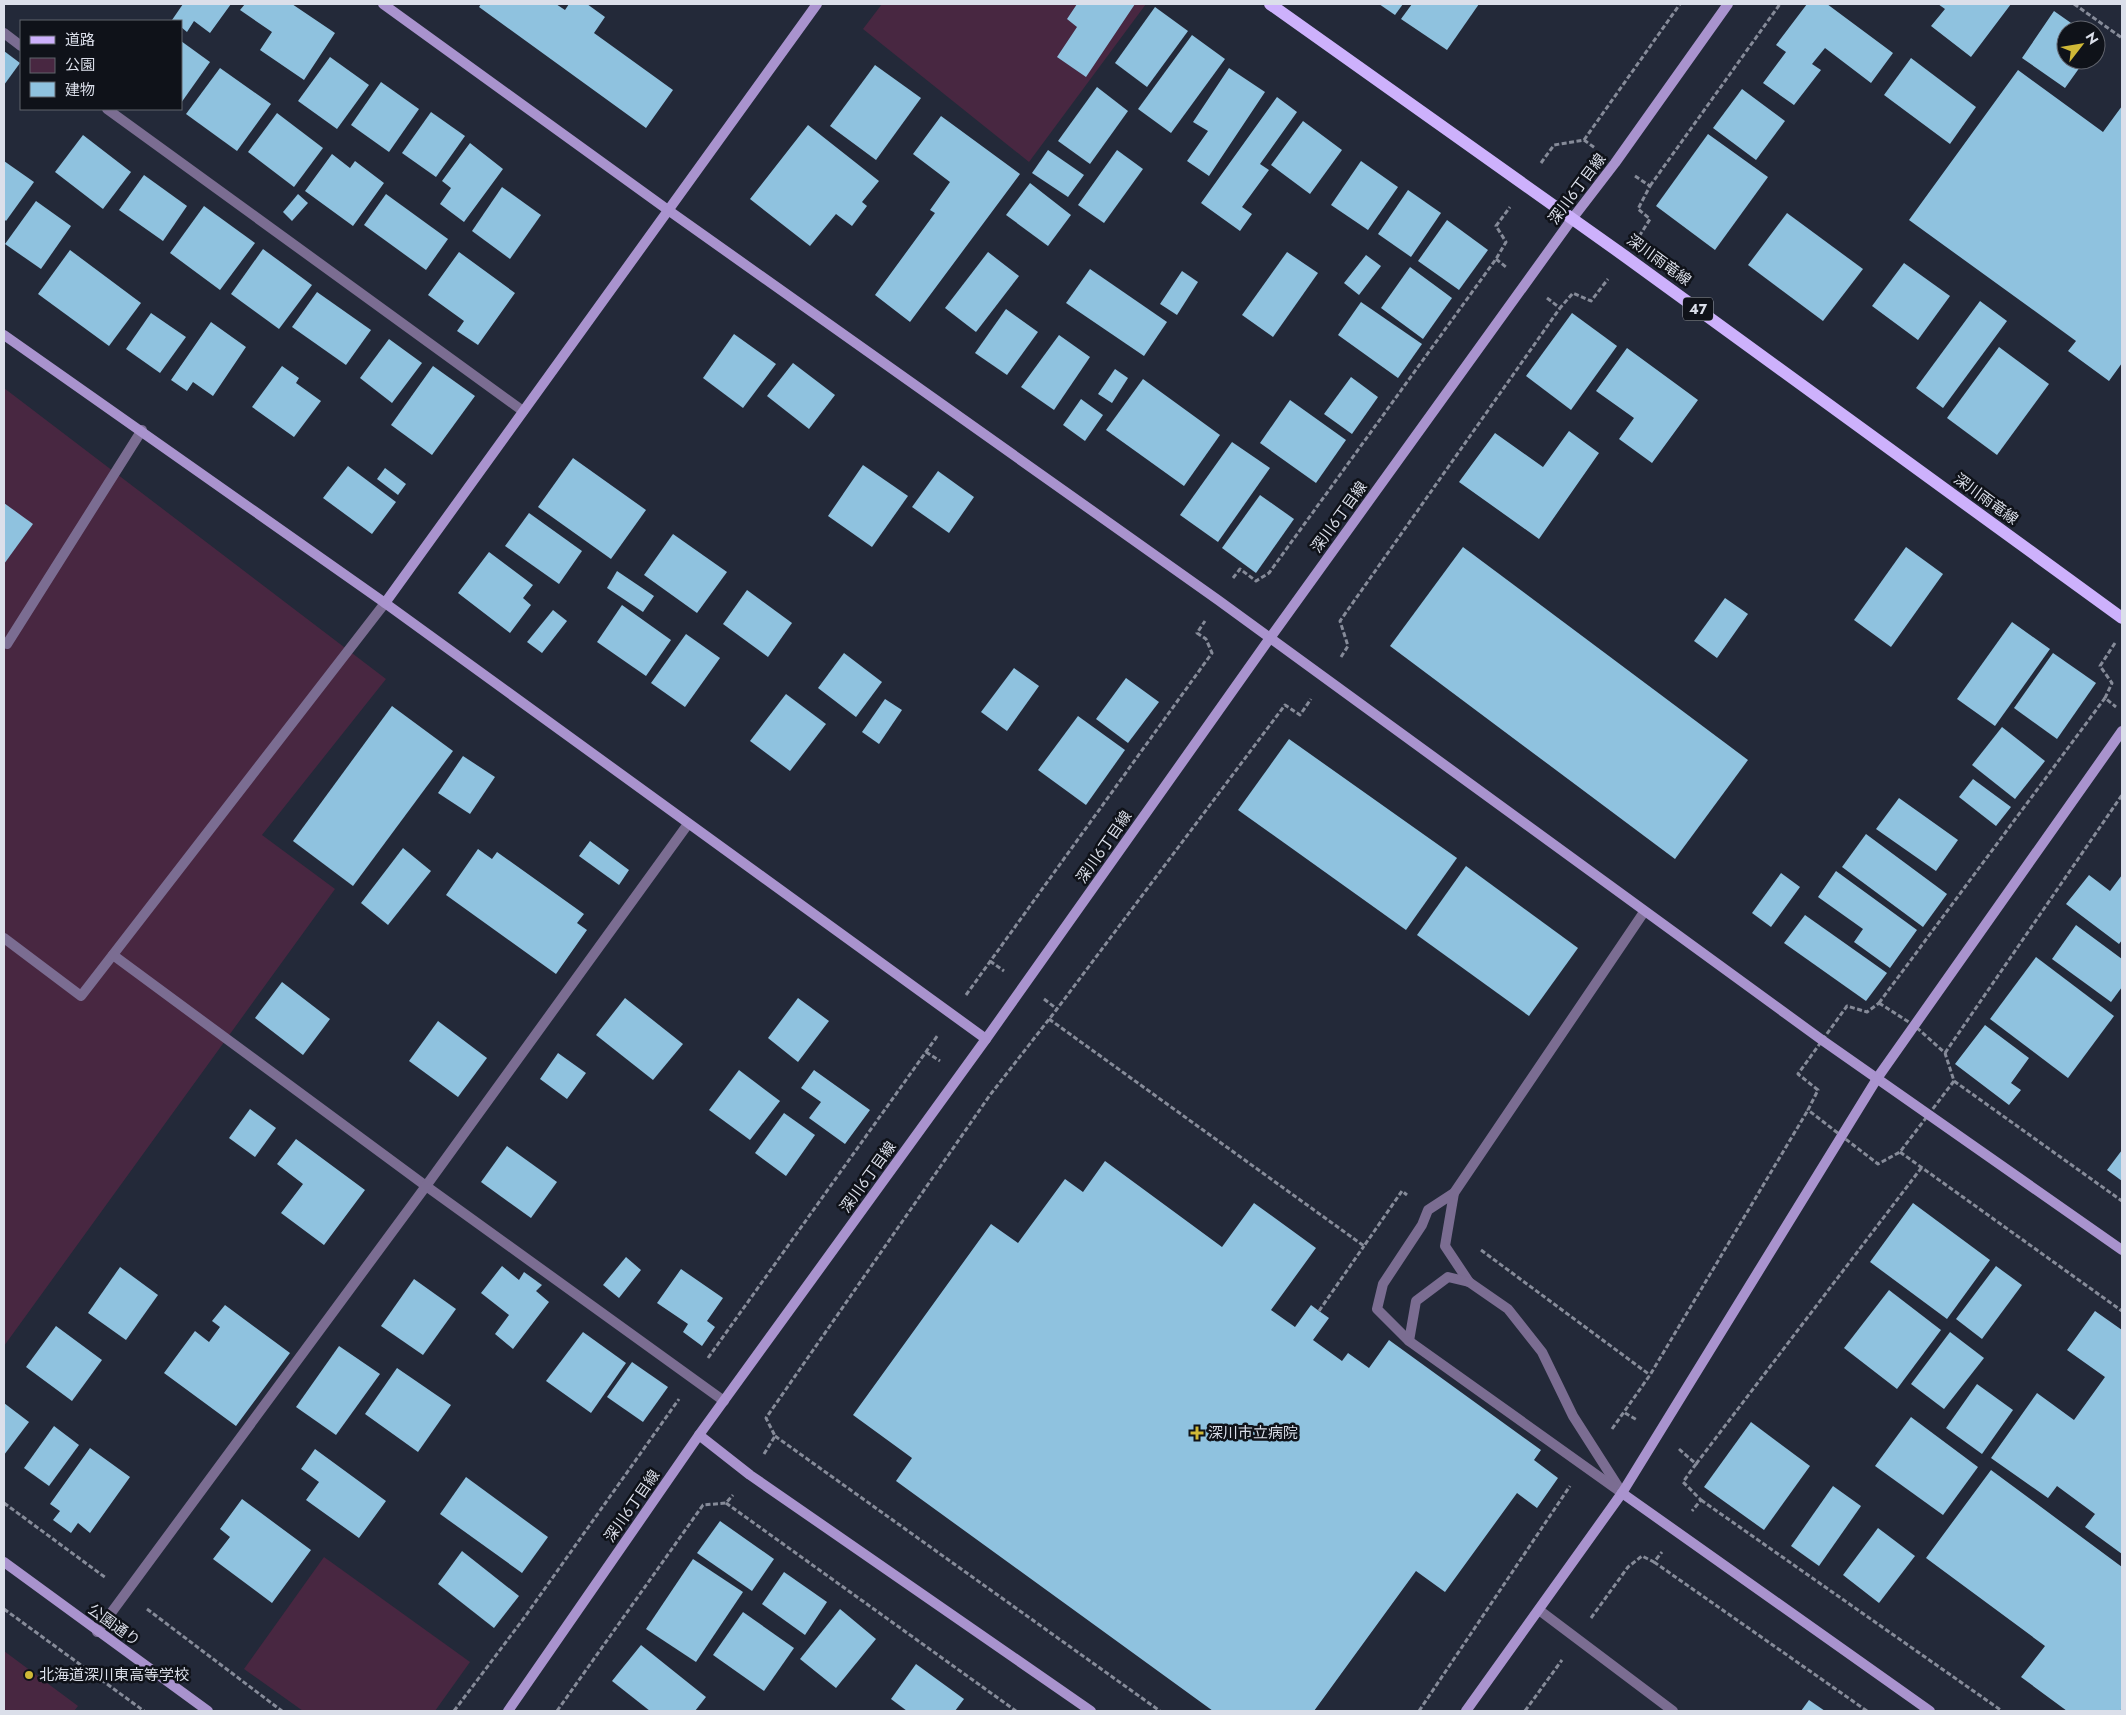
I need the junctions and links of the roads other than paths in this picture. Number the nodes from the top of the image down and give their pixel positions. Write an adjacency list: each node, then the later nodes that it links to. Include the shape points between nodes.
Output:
1 (383, 4): 8 (street)
2 (817, 4): 8 (street)
3 (1270, 4): 9 (main road, 深川雨竜線 / 47)
4 (1728, 4): 9 (street, 深川６丁目線)
5 (4, 34): 6 (street)
6 (20, 45)
7 (108, 110): 11 (street)
8 (668, 210): 11 (street); 15 (street)
9 (1572, 218): 14 (main road, 深川雨竜線 / 47); 15 (street, 深川６丁目線)
10 (4, 335): 12 (street)
11 (523, 411): 13 (street)
12 (142, 430): 13 (street); 16 (street)
13 (385, 603): 18 (street); 21 (street)
14 (2122, 618)
15 (1270, 638): 19 (street); 22 (street, 深川６丁目線)
16 (7, 644)
17 (2122, 732): 23 (street)
18 (688, 824): 22 (street); 24 (street)
19 (1644, 912): 23 (street); 25 (street)
20 (4, 938): 21 (street, via 81,996)
21 (113, 955): 24 (street)
22 (986, 1039): 29 (street, 深川６丁目線)
23 (1878, 1078): 26 (street); 31 (street)
24 (426, 1186): 29 (street); 34 (street)
25 (1454, 1193): 27 (street, via 1445,1246); 28 (street, via 1428,1210 1422,1225 1383,1284 1377,1309)
26 (2122, 1250)
27 (1469, 1282): 28 (street, via 1448,1277 1416,1302); 31 (street, via 1508,1309 1542,1352 1573,1416)
28 (1409, 1341): 31 (street)
29 (724, 1402): 30 (street, 深川６丁目線)
30 (699, 1435): 36 (street, 深川６丁目線); 37 (street, via 750,1475)
31 (1622, 1494): 33 (street); 40 (street)
32 (4, 1562): 34 (street, 公園通り)
33 (1538, 1610): 38 (street); 39 (street)
34 (97, 1632): 35 (street, 公園通り)
35 (208, 1711)
36 (508, 1711)
37 (1091, 1711)
38 (1466, 1711)
39 (1673, 1711)
40 (1930, 1711)

